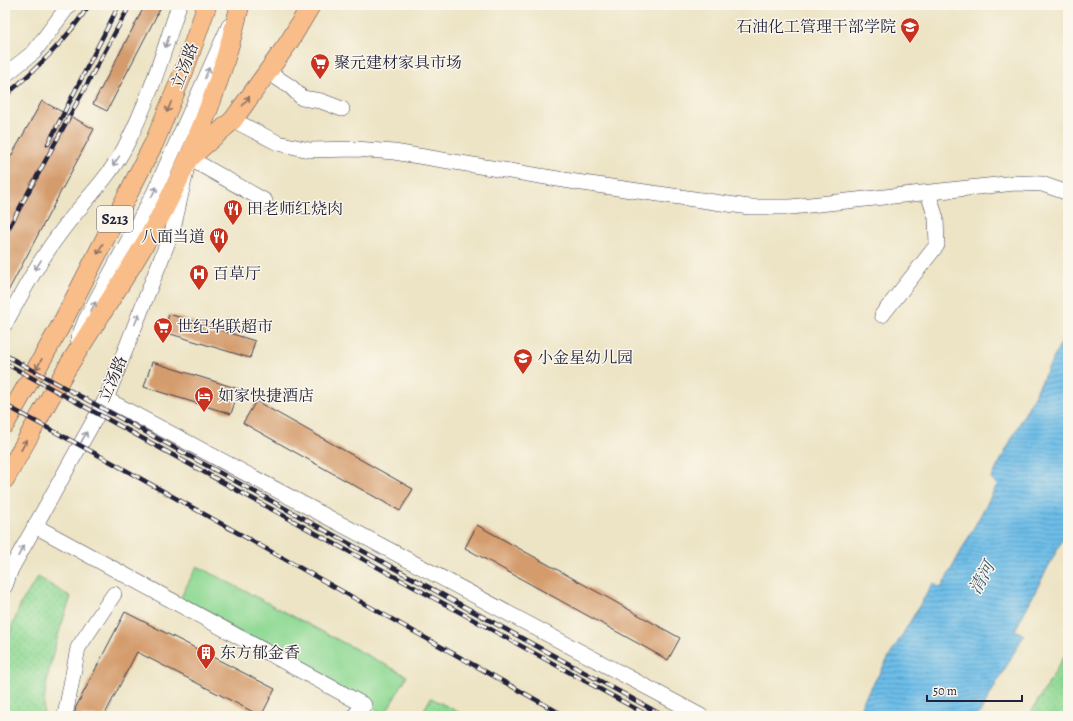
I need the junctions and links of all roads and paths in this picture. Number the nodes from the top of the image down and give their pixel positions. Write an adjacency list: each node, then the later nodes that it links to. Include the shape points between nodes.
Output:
1 (69, 5): 7 (street, via 34,52)
2 (179, 5): 15 (street, 立汤路 / S213, one-way to 15, via 157,72 124,150 37,265)
3 (207, 5): 18 (main road, 立汤路 / S213, one-way to 18, via 184,71 154,143 60,327)
4 (239, 5): 10 (main road, 立汤路 / S213, via 229,53); 16 (street, one-way to 4, via 86,319 154,193 208,68)
5 (311, 5): 6 (main road)
6 (268, 72): 8 (street, via 291,87 302,98 321,100); 9 (main road, one-way to 6)
7 (5, 75)
8 (342, 109)
9 (233, 120): 10 (main road); 11 (street, via 278,143 309,150 356,149 394,152 749,207 791,207)
10 (189, 158): 13 (street); 16 (main road, 立汤路 / S213, via 150,234); 17 (street, 立汤路 / S213, one-way to 10, via 173,229)
11 (928, 193): 12 (street, via 1015,183 1042,184); 14 (street, via 936,218 937,245)
12 (1068, 193)
13 (265, 201)
14 (882, 315)
15 (5, 324)
16 (67, 368): 19 (main road, 立汤路 / S213, one-way to 16)
17 (106, 399): 20 (street, 立汤路 / S213, one-way to 17); 25 (street)
18 (5, 424)
19 (5, 479)
20 (35, 526): 21 (street, 立汤路 / S213, one-way to 20, via 11,569); 24 (street, via 364,705)
21 (5, 586)
22 (114, 594): 23 (street, via 78,648)
23 (65, 716)
24 (354, 716)
25 (701, 716)

